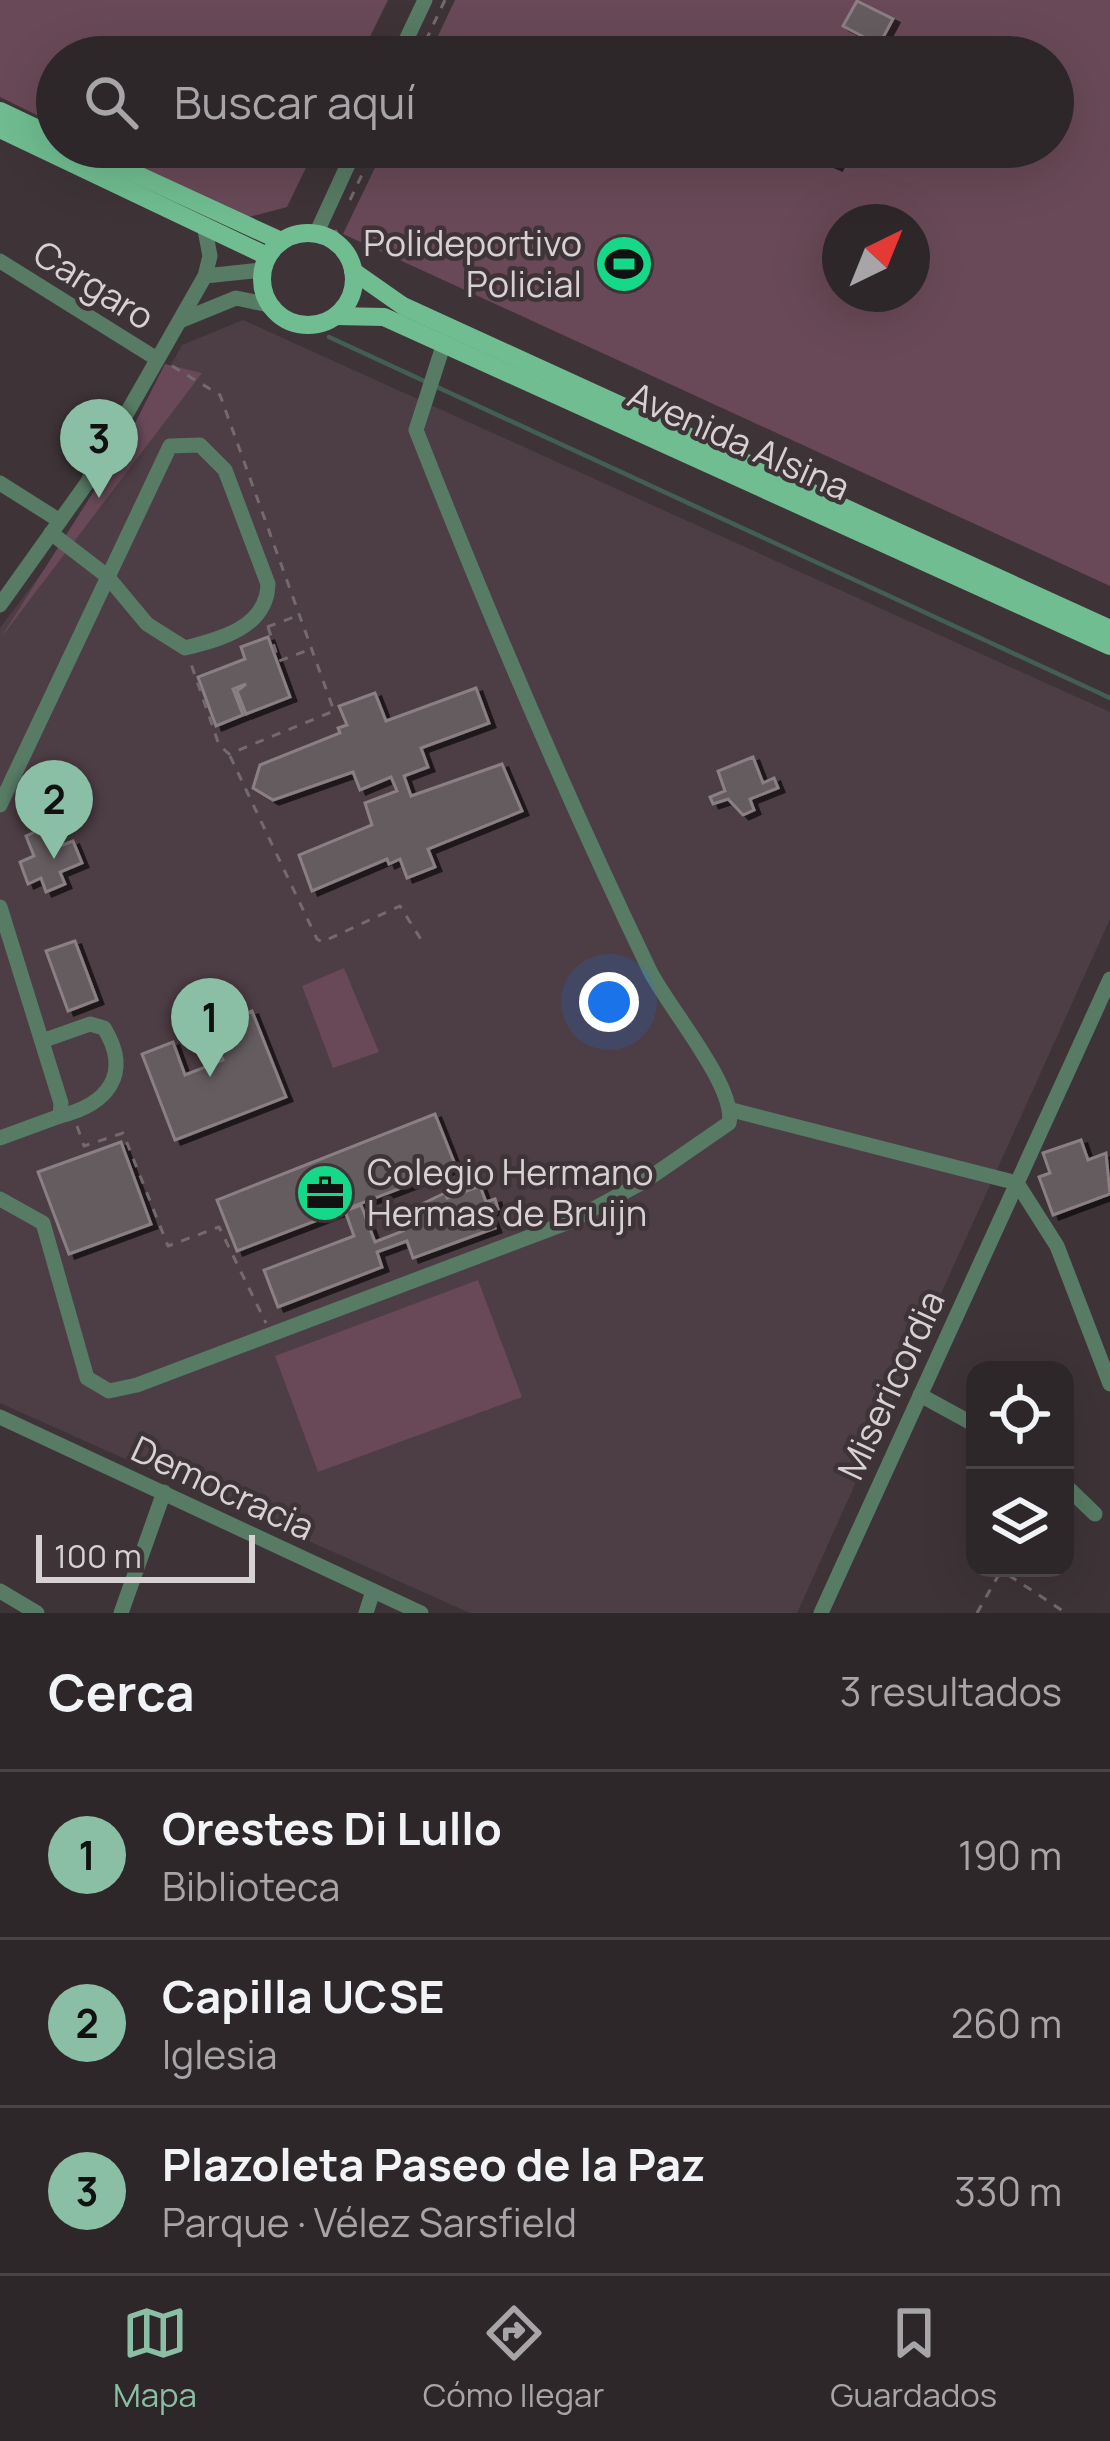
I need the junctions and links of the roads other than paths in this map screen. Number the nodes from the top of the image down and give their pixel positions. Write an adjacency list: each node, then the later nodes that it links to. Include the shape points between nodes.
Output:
1 (425, 0): 2 (street)
2 (408, 36)
3 (0, 111): 4 (main road)
4 (36, 127)
5 (0, 129): 6 (main road)
6 (36, 146)
7 (83, 168): 10 (main road)
8 (114, 168): 12 (main road)
9 (349, 168): 11 (street)
10 (204, 225): 12 (main road); 15 (street)
11 (326, 232): 12 (main road); 14 (main road, Avenida Alsina)
12 (270, 256): 15 (street); 16 (main road)
13 (0, 261): 20 (street, Cargaro)
14 (355, 268): 17 (main road, via 351,296); 25 (main road, Avenida Alsina, via 404,306)
15 (205, 276): 18 (street)
16 (269, 305): 17 (main road, via 293,323); 18 (street, via 236,298)
17 (336, 316): 19 (main road, Avenida Alsina, via 384,317)
18 (179, 321): 20 (street)
19 (444, 344): 26 (main road, Avenida Alsina); 31 (street, via 416,430 585,840 662,994)
20 (157, 359): 22 (street)
21 (0, 483): 22 (street)
22 (56, 527): 23 (street); 24 (street)
23 (107, 576): 23 (street, via 147,623 185,648 250,624 268,584 225,470 200,445 170,446); 27 (street)
24 (0, 605)
25 (1110, 629)
26 (1110, 646)
27 (0, 805)
28 (0, 907): 30 (street)
29 (1110, 979): 34 (street, Misericordia)
30 (42, 1041): 32 (street); 32 (street, via 90,1024 111,1040 113,1088)
31 (732, 1110): 34 (street); 35 (street, via 721,1132 569,1222 137,1385 99,1388 87,1378 43,1223)
32 (66, 1115): 33 (street)
33 (0, 1138)
34 (1017, 1183): 36 (street, via 1057,1246); 37 (street, Misericordia)
35 (0, 1198)
36 (1110, 1384)
37 (920, 1395): 39 (street); 49 (street, Misericordia)
38 (0, 1417): 40 (street, Democracia)
39 (966, 1420)
40 (164, 1492): 44 (street, Democracia); 46 (street)
41 (1074, 1494): 42 (street)
42 (1095, 1514)
43 (0, 1591): 45 (street)
44 (373, 1591): 47 (street); 48 (street, Democracia)
45 (37, 1613)
46 (121, 1613)
47 (366, 1613)
48 (421, 1613)
49 (821, 1613)

